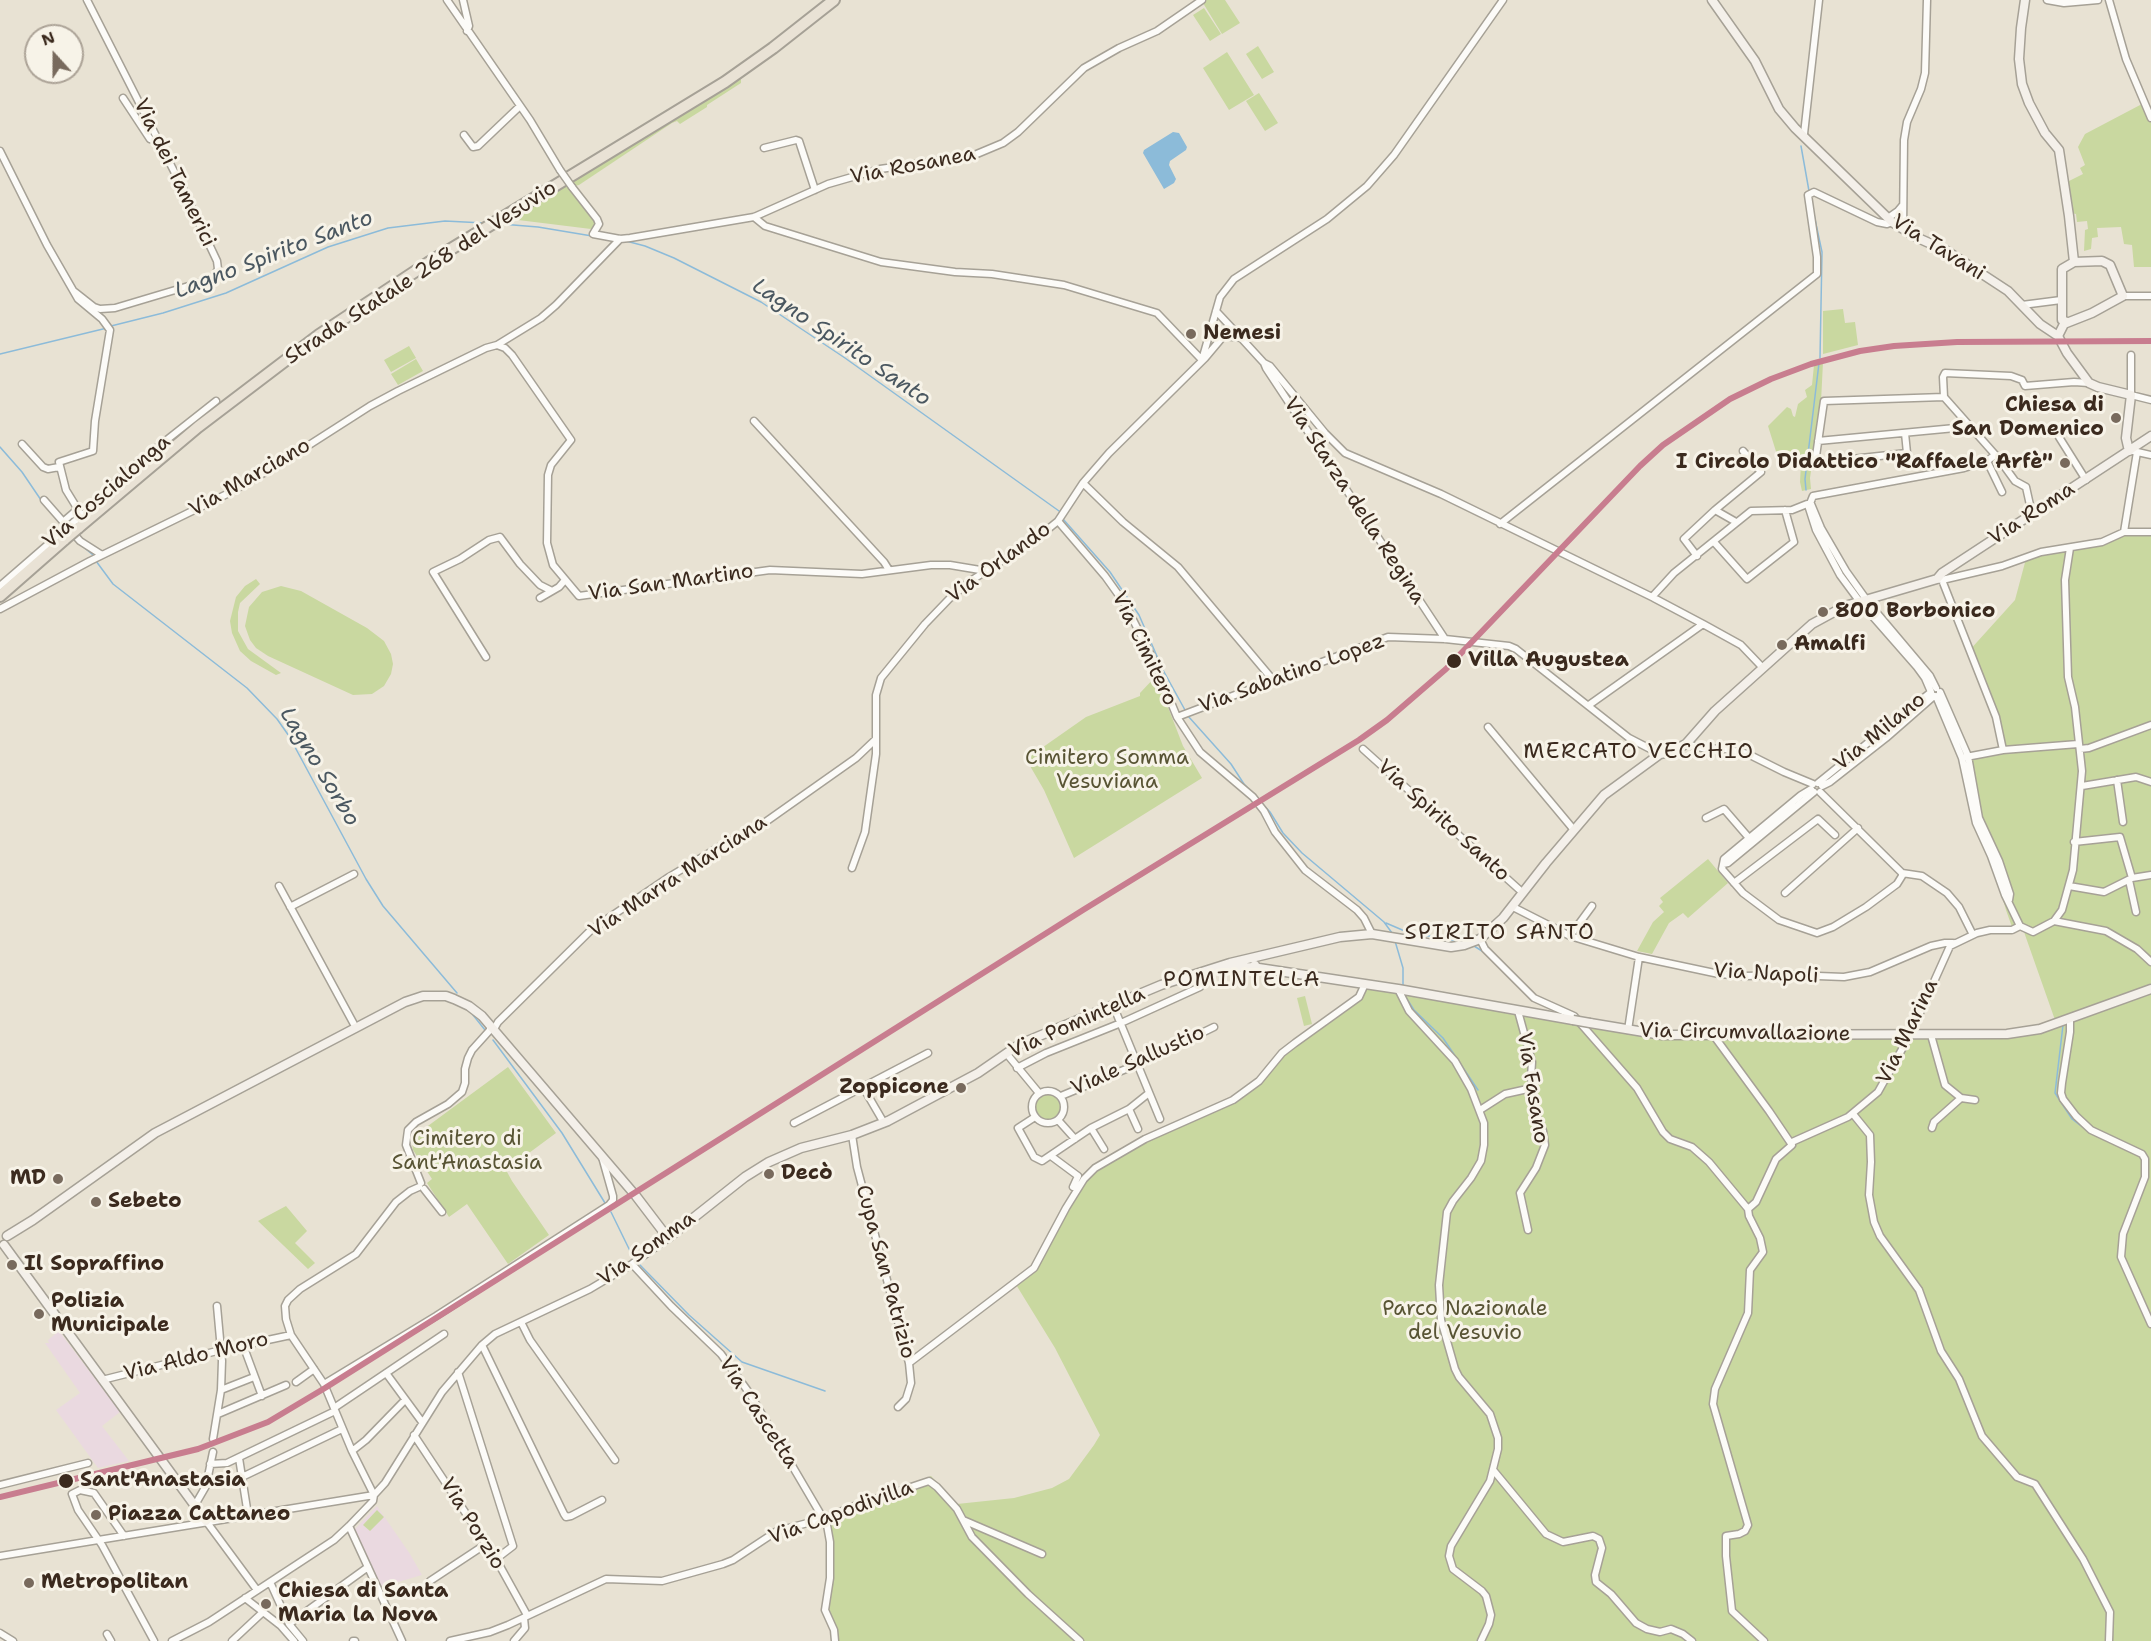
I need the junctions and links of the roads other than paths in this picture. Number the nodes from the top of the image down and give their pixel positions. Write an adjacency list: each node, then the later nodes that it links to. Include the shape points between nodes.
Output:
1 (87, 0): 20 (street, Via dei Tamerici)
2 (447, 0): 14 (street)
3 (463, 0): 14 (street, via 470,26)
4 (834, 0): 77 (highway, Strada Statale 268 del Vesuvio, via 725,82 428,262 319,335)
5 (1202, 0): 23 (street, Via Rosanea, via 1162,28 1084,68 1028,123 992,149 959,159 880,169)
6 (1503, 0): 35 (street, via 1380,172 1327,219 1234,279 1220,297)
7 (1712, 0): 18 (street, Via Tavani, via 1755,60 1779,109)
8 (1819, 0): 18 (street)
9 (1927, 0): 24 (street, via 1925,73 1907,122)
10 (2025, 0): 29 (street, via 2019,59 2022,84 2045,133 2059,150)
11 (2047, 0): 12 (street)
12 (2098, 0)
13 (2109, 0): 17 (street, via 2126,59)
14 (467, 31): 16 (street)
15 (123, 98): 20 (street, via 150,139)
16 (520, 106): 19 (street, via 478,146 472,147); 28 (street, bridge, via 597,219 593,234)
17 (2151, 118)
18 (1804, 134): 26 (street, Via Tavani)
19 (464, 135)
20 (159, 141): 30 (street, Via dei Tamerici, via 217,261 218,273 197,285 115,308 100,309)
21 (764, 148): 23 (street, via 799,141)
22 (0, 151): 30 (street)
23 (815, 190): 25 (street, Via Rosanea)
24 (1903, 204): 26 (street); 27 (street)
25 (754, 217): 28 (street, Via Rosanea); 44 (street, via 765,226 881,262 1064,285 1157,313)
26 (1890, 220): 27 (street, Via Tavani); 78 (street, via 1887,224 1877,222 1814,192 1808,195 1817,274)
27 (1903, 229): 34 (street, Via Tavani, via 1964,262 2008,291)
28 (620, 239): 42 (street, Via Marciano, via 541,318)
29 (2074, 262): 31 (street, via 2102,261 2109,265); 33 (street, via 2062,269)
30 (75, 292): 63 (street, via 102,319 110,334 93,451 62,460)
31 (2123, 296): 32 (street); 36 (street, via 2092,313)
32 (2151, 296)
33 (2061, 300): 34 (street); 36 (street)
34 (2022, 306): 39 (street, Via Tavani)
35 (1216, 311): 37 (street); 38 (street, Via Starza della Regina)
36 (2064, 321): 39 (street)
37 (1213, 322): 40 (street, via 1216,335); 44 (street)
38 (1232, 327): 40 (street); 41 (street, Via Starza della Regina)
39 (2054, 334): 46 (street, Via Tavani)
40 (1224, 336): 41 (street); 44 (street)
41 (1242, 338): 45 (street, Via Starza della Regina)
42 (497, 345): 84 (street, Via Marciano, via 388,396 227,494); 88 (street, Via San Martino, via 512,355 571,440 551,465 546,493 549,555)
43 (2131, 354): 47 (street)
44 (1202, 360): 65 (street)
45 (1264, 363): 78 (street, Via Starza della Regina, via 1345,453); 98 (street, Via Starza della Regina)
46 (2089, 383): 47 (street); 48 (street, via 2025,386 2022,380 2011,376 1945,374)
47 (2131, 395): 49 (street); 59 (street, via 2126,445)
48 (1944, 398): 52 (street); 56 (street, via 1824,401)
49 (2151, 400)
50 (216, 401): 73 (street, Via Coscialonga, via 135,465)
51 (754, 421): 86 (street)
52 (1968, 425): 53 (street); 60 (street)
53 (1905, 433): 56 (street); 56 (street, via 1907,453 1815,463)
54 (2151, 436): 59 (street, Via Roma)
55 (2059, 437): 64 (street)
56 (1818, 441)
57 (22, 444): 63 (street, via 43,467)
58 (1743, 451): 70 (street, via 1761,472)
59 (2133, 451): 61 (street); 64 (street, Via Roma); 79 (street)
60 (1995, 455): 62 (street); 72 (street, via 2015,482 2026,487)
61 (2151, 455)
62 (1988, 461): 66 (street); 68 (street, via 1910,480 1813,496)
63 (59, 468): 69 (street)
64 (2086, 480): 72 (street, Via Roma)
65 (1083, 483): 74 (street); 101 (street, via 1178,567)
66 (2002, 492)
67 (44, 500): 75 (street)
68 (1809, 504): 71 (street); 95 (street, via 1816,530 1840,575)
69 (78, 509): 73 (street); 75 (street)
70 (1715, 510): 76 (street); 85 (street, via 1683,539)
71 (1785, 510): 76 (street, via 1751,511); 82 (street, via 1794,542 1747,579)
72 (2032, 514): 89 (street, Via Roma, via 1942,573)
73 (82, 516): 77 (street, Via Coscialonga)
74 (1058, 521): 87 (street, Via Orlando); 106 (street, Via Cimitero, via 1125,604)
75 (63, 522): 84 (street, via 80,541)
76 (1736, 522): 82 (street)
77 (76, 524): 81 (highway, Strada Statale 268 del Vesuvio, bridge)
78 (1500, 524): 93 (street, Via Starza della Regina)
79 (2124, 532): 80 (street); 83 (street, via 2102,542)
80 (2151, 532)
81 (62, 537): 90 (street, Via Coscialonga); 92 (highway, Strada Statale 268 del Vesuvio)
82 (1714, 542): 85 (street)
83 (2070, 548): 89 (street, via 2041,552 2002,566); 111 (street, via 2065,580 2068,677)
84 (102, 555): 96 (street, Via Marciano)
85 (1696, 556): 93 (street)
86 (889, 570): 87 (street, Via San Martino, via 950,565); 88 (street, Via San Martino, via 861,574 770,570 581,597)
87 (986, 571): 109 (street, Via Orlando, via 940,608 881,678 876,694)
88 (565, 580): 91 (street)
89 (1940, 580): 95 (street); 113 (street, via 1996,717)
90 (0, 586)
91 (552, 591): 94 (street); 99 (street, via 540,585 500,537 434,571)
92 (0, 596)
93 (1652, 597): 97 (street, Via Starza della Regina)
94 (540, 598)
95 (1863, 601): 100 (street, via 1818,620); 102 (street, Via Milano); 102 (street, via 1930,676)
96 (0, 609)
97 (1703, 624): 100 (street, Via Starza della Regina, via 1741,645); 103 (street)
98 (1445, 639): 101 (street, Via Sabatino Lopez, via 1388,637); 103 (street, Via Sabatino Lopez, via 1516,649)
99 (486, 657)
100 (1762, 667): 110 (street)
101 (1273, 680): 106 (street, Via Sabatino Lopez)
102 (1936, 693): 104 (street, Via Milano); 105 (street); 115 (street); 119 (street, Via Milano)
103 (1589, 705): 114 (street, Via Sabatino Lopez, via 1629,738)
104 (1925, 706): 105 (street, Via Milano, via 1935,704); 119 (street, Via Milano, via 1830,782)
105 (1941, 708): 115 (street)
106 (1177, 717): 144 (street, Via Cimitero, via 1200,752 1253,797 1305,870 1357,910)
107 (2151, 725): 111 (street)
108 (1488, 728): 123 (street)
109 (875, 740): 128 (street, Via Orlando, via 865,832); 162 (street, Via Marra Marciana, via 856,758 757,828 719,847 591,930)
110 (1686, 744): 114 (street, Via Spirito Santo); 119 (street, via 1748,754)
111 (2079, 747): 113 (street); 118 (street)
112 (1363, 749): 136 (street, Via Spirito Santo)
113 (2003, 750): 115 (street)
114 (1660, 754): 123 (street, Via Spirito Santo, via 1604,795)
115 (1965, 757): 143 (street, via 1979,818 1999,861)
116 (2117, 780): 117 (street, via 2136,777); 118 (street); 121 (street)
117 (2151, 782)
118 (2082, 786): 126 (street)
119 (1816, 788): 122 (street); 125 (street, Via Milano, via 1801,795); 127 (street, Via Milano)
120 (1706, 818): 125 (street, via 1724,809)
121 (2123, 822)
122 (1858, 828): 129 (street); 137 (street)
123 (1574, 830): 136 (street, Via Spirito Santo)
124 (1835, 835): 133 (street, via 1818,819)
125 (1749, 838): 127 (street, Via Milano)
126 (2074, 842): 132 (street, via 2120,837); 135 (street)
127 (1723, 864): 133 (street, via 1722,869)
128 (852, 868)
129 (1902, 873): 133 (street, via 1890,890 1817,933 1788,924 1752,901); 145 (street, via 1918,874 1947,893)
130 (354, 874): 139 (street)
131 (2151, 875): 132 (street)
132 (2130, 879): 135 (street, via 2104,892); 141 (street)
133 (1734, 883)
134 (279, 886): 139 (street)
135 (2069, 886): 142 (street, via 2062,910)
136 (1523, 893): 140 (street, Via Spirito Santo)
137 (1785, 893)
138 (1592, 906): 146 (street)
139 (291, 907): 161 (street)
140 (1513, 907): 146 (street, Via Napoli); 147 (street, Via Spirito Santo)
141 (2136, 912)
142 (2054, 921): 143 (street, Via Napoli, via 2033,932); 150 (street, via 2106,931)
143 (2020, 926): 145 (street, Via Napoli)
144 (1372, 934): 147 (street, Via Spirito Santo, via 1451,947); 151 (street, Via Pomintella, via 1340,937 1265,955)
145 (1972, 935): 148 (street, Via Napoli)
146 (1570, 936): 149 (street, Via Napoli)
147 (1480, 939): 199 (street, via 1485,949 1534,998 1574,1016 1637,1088 1663,1132 1709,1162)
148 (1953, 943): 149 (street, Via Napoli, via 1931,946 1870,972 1844,977 1728,974); 164 (street, Via Marina)
149 (1639, 957): 163 (street)
150 (2151, 962)
151 (1252, 963): 152 (street, Via Circumvallazione); 156 (street, Via Pomintella, via 1182,977)
152 (1365, 984): 154 (street, Via Circumvallazione); 214 (street, via 1359,997 1288,1048 1259,1081 1233,1100 1144,1139 1095,1168 1084,1179 1034,1268)
153 (1200, 987): 159 (street)
154 (1398, 989): 157 (street, Via Circumvallazione); 181 (street, via 1409,1011 1455,1061)
155 (2151, 989): 158 (street, Via Circumvallazione)
156 (1113, 1005): 159 (street); 169 (street, Via Pomintella)
157 (1518, 1011): 163 (street, Via Circumvallazione, bridge); 174 (street, Via Fasano, via 1532,1062)
158 (2063, 1021): 165 (street, Via Circumvallazione, via 2024,1033); 208 (street, via 2070,1032 2063,1099 2091,1130 2142,1154 2145,1160 2145,1177 2120,1246 2121,1257)
159 (1121, 1023): 170 (street); 171 (street)
160 (1214, 1027): 170 (street, Viale Sallustio)
161 (356, 1029): 162 (street, via 405,1002 446,996 476,1011); 202 (street, via 155,1133 33,1220)
162 (494, 1030): 167 (street); 167 (street); 195 (street)
163 (1628, 1030): 166 (street, Via Circumvallazione)
164 (1910, 1035): 165 (street, Via Circumvallazione); 166 (street, Via Circumvallazione); 182 (street, Via Marina, via 1878,1092)
165 (1931, 1035): 178 (street, via 1945,1085)
166 (1714, 1036): 193 (street)
167 (482, 1040): 197 (street, via 468,1058 462,1092 408,1130 406,1145)
168 (928, 1053): 173 (street)
169 (1006, 1053): 171 (street); 172 (street, Via Pomintella)
170 (1138, 1064): 176 (street); 177 (street, Viale Sallustio)
171 (1017, 1068): 175 (street)
172 (978, 1073): 187 (street, Via Somma)
173 (863, 1087): 186 (street); 187 (street)
174 (1532, 1088): 181 (street, via 1505,1094); 201 (street, Via Fasano, via 1545,1145 1520,1192)
175 (1039, 1093): 177 (street, via 1048,1090); 183 (street, via 1032,1101)
176 (1149, 1093): 180 (street); 184 (street)
177 (1061, 1096): 185 (street, via 1064,1112)
178 (1961, 1098): 179 (street); 189 (street)
179 (1976, 1100)
180 (1129, 1109): 188 (street); 190 (street)
181 (1480, 1110): 239 (street, via 1484,1145 1471,1178 1447,1212 1438,1286 1444,1334 1455,1369 1490,1414 1496,1428)
182 (1853, 1114): 193 (street, Via Marina); 281 (street, via 1870,1135 1869,1195 1880,1236 1919,1290 1941,1350 1959,1379 1982,1436 2017,1477 2035,1484 2083,1559 2110,1612)
183 (1035, 1117): 185 (street, via 1043,1123); 196 (street, via 1018,1128 1034,1157 1042,1161)
184 (1160, 1119)
185 (1058, 1120): 192 (street)
186 (794, 1123)
187 (884, 1123): 191 (street, Via Somma)
188 (1091, 1128): 192 (street); 194 (street)
189 (1932, 1128)
190 (1138, 1129)
191 (852, 1135): 203 (street, Via Somma, via 801,1148 764,1165); 214 (street, Cupa San Patrizio)
192 (1075, 1139): 196 (street)
193 (1792, 1142): 199 (street, via 1776,1159 1756,1202)
194 (1104, 1149)
195 (602, 1156): 203 (street); 221 (street, via 613,1196 609,1205)
196 (1051, 1156): 198 (street, via 1078,1176)
197 (421, 1187): 200 (street); 210 (street, via 396,1202 356,1254 288,1300 285,1311)
198 (1072, 1187)
199 (1748, 1209): 280 (street, via 1763,1252 1750,1270 1748,1313 1714,1389 1713,1404 1748,1525 1745,1531 1726,1536 1732,1611)
200 (441, 1212)
201 (1528, 1230)
202 (3, 1234): 204 (street, via 7,1241)
203 (668, 1238): 205 (street, Via Somma)
204 (2, 1246): 219 (street)
205 (632, 1264): 207 (street, Via Somma); 246 (street, Via Cascetta, via 727,1362)
206 (217, 1306): 213 (street)
207 (520, 1322): 212 (street, Via Somma); 236 (street)
208 (2151, 1324)
209 (444, 1334): 217 (street)
210 (291, 1335): 211 (street, Via Aldo Moro); 215 (street)
211 (243, 1345): 213 (street, Via Aldo Moro); 218 (street)
212 (482, 1345): 216 (street, Via Somma); 243 (street, via 566,1517)
213 (221, 1350): 219 (street, Via Aldo Moro); 223 (street)
214 (909, 1363): 226 (street, Cupa San Patrizio, via 906,1399)
215 (314, 1369): 220 (street); 221 (street)
216 (458, 1372): 229 (street, Via Somma); 255 (street, via 513,1546)
217 (386, 1373): 225 (street); 227 (street)
218 (254, 1377): 223 (street); 224 (street)
219 (102, 1380): 244 (street)
220 (296, 1382)
221 (324, 1384): 227 (street)
222 (286, 1385): 224 (street)
223 (221, 1390): 228 (street)
224 (262, 1396): 228 (street)
225 (405, 1400): 229 (street); 233 (street)
226 (898, 1407)
227 (334, 1409): 230 (street); 235 (street)
228 (218, 1414): 232 (street)
229 (422, 1422): 231 (street, Via Somma)
230 (342, 1429): 233 (street); 240 (street)
231 (414, 1435): 242 (street, Via Somma); 252 (street, Via Porzio)
232 (213, 1439)
233 (351, 1451): 242 (street)
234 (213, 1452): 238 (street)
235 (239, 1458): 238 (street); 240 (street)
236 (615, 1460)
237 (88, 1463): 241 (street)
238 (210, 1464): 244 (street, via 206,1486)
239 (1494, 1472): 278 (street, via 1449,1556 1453,1569 1486,1596 1491,1615); 279 (street, via 1546,1534 1563,1542 1593,1536 1599,1539 1602,1548 1596,1582 1636,1623 1660,1632 1671,1629)
240 (242, 1477): 245 (street)
241 (0, 1485)
242 (374, 1495): 245 (street); 249 (street, Via Somma)
243 (602, 1500)
244 (195, 1505): 248 (street)
245 (248, 1515): 248 (street)
246 (823, 1519): 247 (street, Via Capodivilla, via 929,1481); 262 (street, Via Capodivilla, via 777,1531 723,1564 662,1581 606,1579); 276 (street, Via Cascetta, via 830,1542 825,1610)
247 (963, 1520): 253 (street); 277 (street, via 972,1537)
248 (206, 1521): 250 (street); 259 (street)
249 (349, 1527): 256 (street); 258 (street, Via Somma)
250 (124, 1536): 251 (street); 251 (street, via 94,1493 74,1492 71,1496)
251 (97, 1540): 254 (street); 268 (street)
252 (486, 1544): 255 (street, Via Porzio); 257 (street)
253 (1042, 1554)
254 (0, 1556)
255 (496, 1559): 262 (street, Via Porzio)
256 (368, 1567): 263 (street); 273 (street)
257 (430, 1581)
258 (270, 1582): 259 (street, Via Somma); 263 (street)
259 (257, 1590): 260 (street, Via Somma)
260 (245, 1598): 261 (street); 269 (street, Via Somma)
261 (263, 1612): 270 (street); 271 (street)
262 (527, 1615): 274 (street, Via Capodivilla, via 490,1632); 275 (street, via 525,1628)
263 (289, 1624): 272 (street)
264 (0, 1633): 266 (street)
265 (107, 1634): 267 (street)
266 (14, 1641)
267 (111, 1641)
268 (154, 1641)
269 (172, 1641)
270 (232, 1641)
271 (294, 1641)
272 (303, 1641)
273 (402, 1641)
274 (450, 1641)
275 (514, 1641)
276 (835, 1641)
277 (1080, 1641)
278 (1481, 1641)
279 (1692, 1641)
280 (1764, 1641)
281 (2109, 1641)

